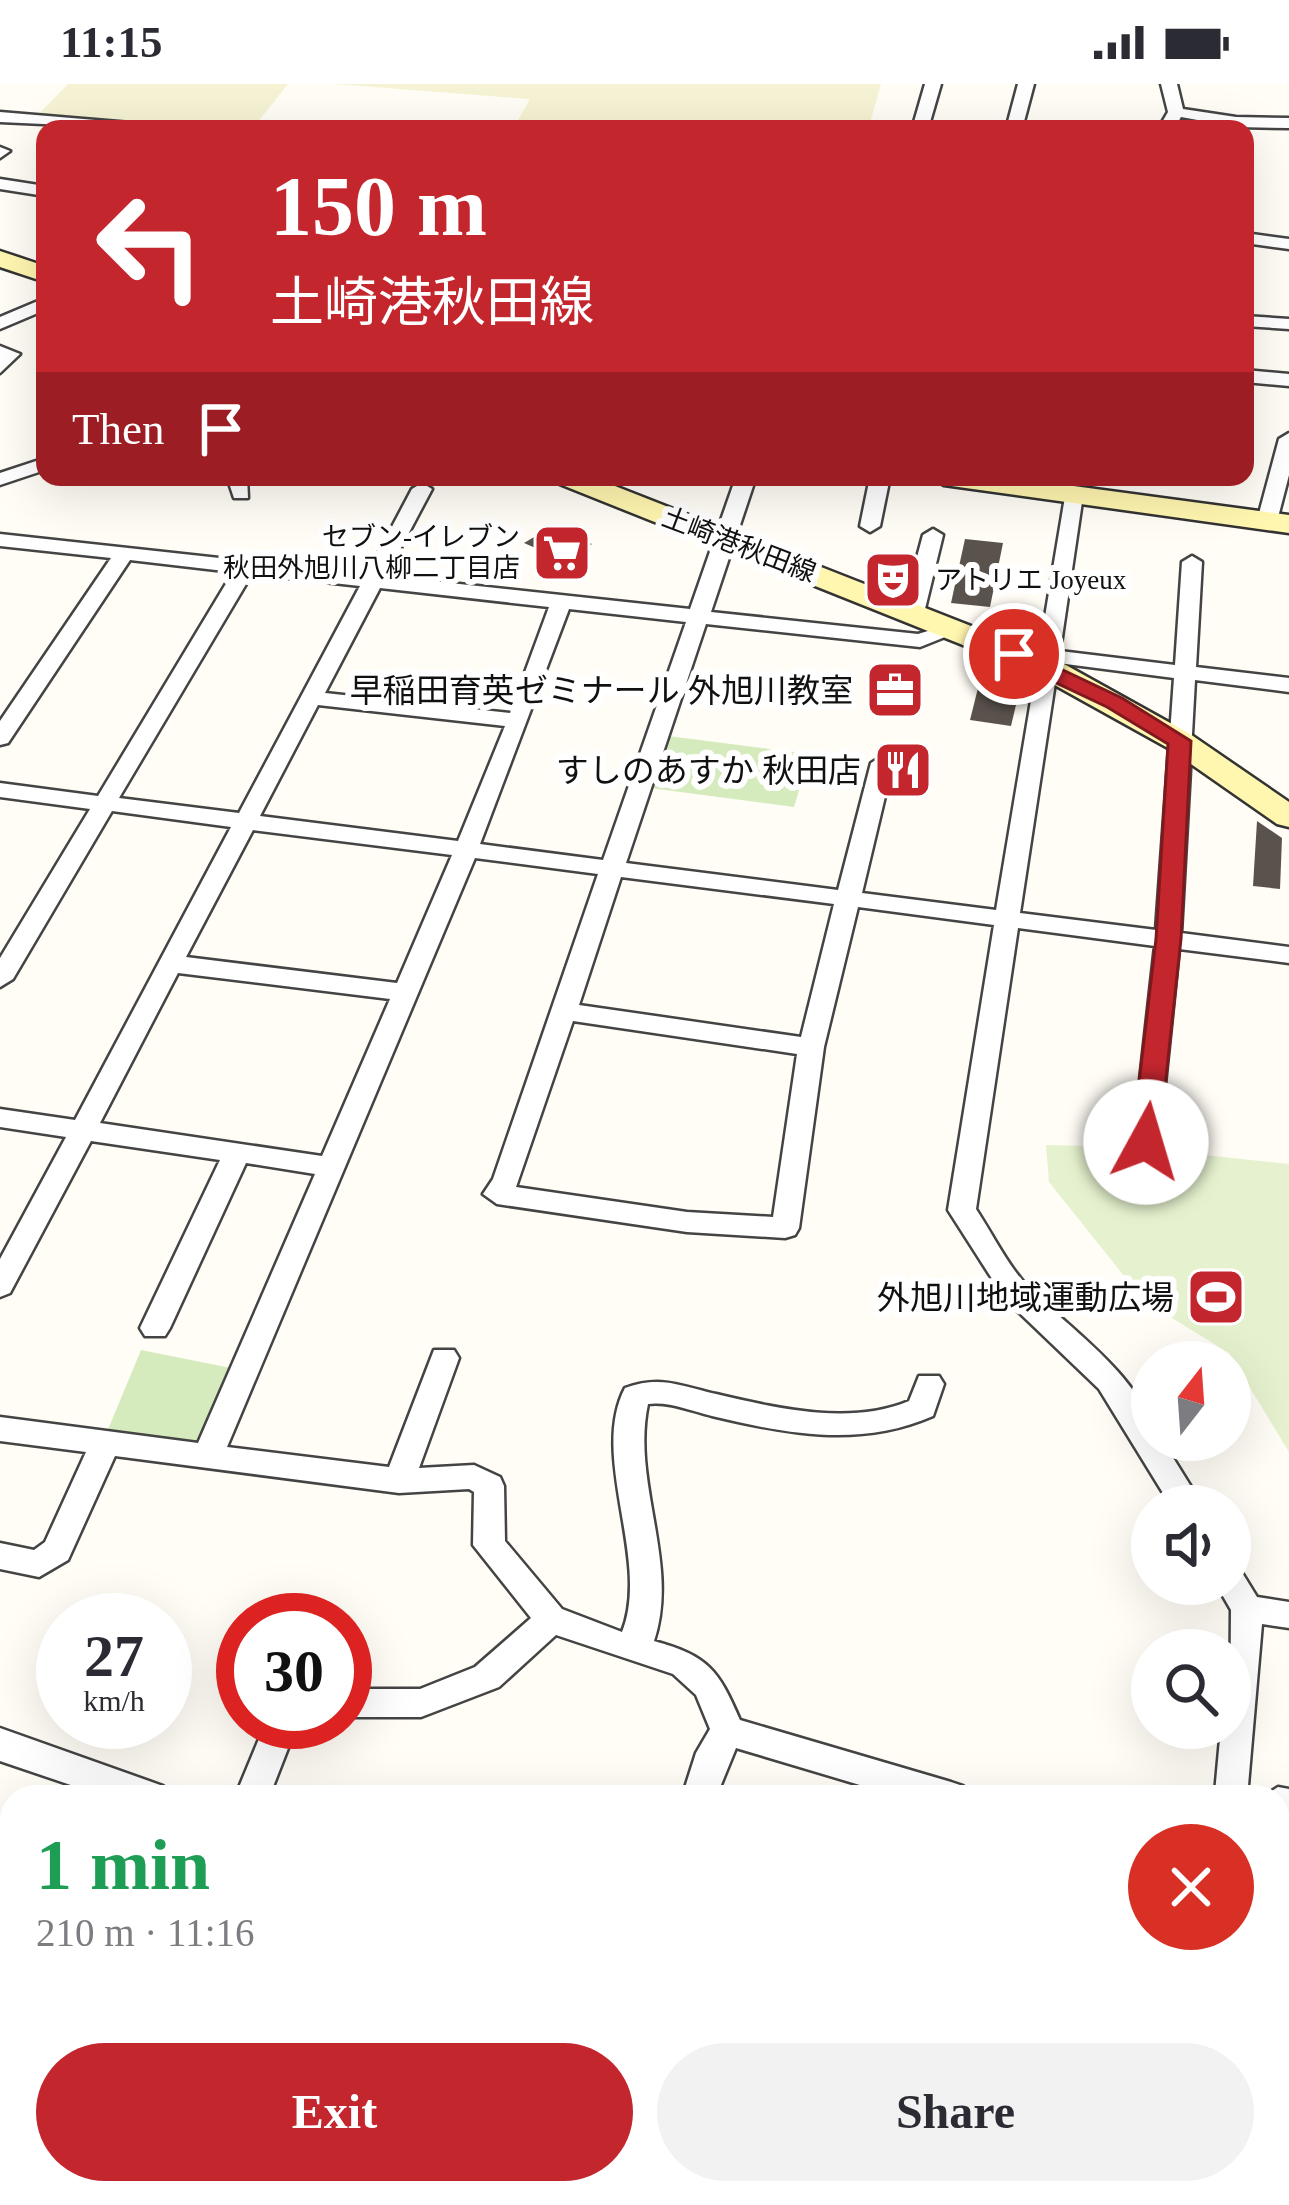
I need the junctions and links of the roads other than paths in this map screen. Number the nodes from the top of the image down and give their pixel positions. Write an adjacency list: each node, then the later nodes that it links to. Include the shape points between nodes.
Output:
1 (934, 84): 7 (street)
2 (1026, 84): 8 (street)
3 (1169, 84): 4 (street)
4 (1176, 112): 9 (street); 10 (street)
5 (0, 117): 6 (street)
6 (36, 120)
7 (923, 120)
8 (1016, 120)
9 (1171, 120)
10 (1251, 120)
11 (1254, 120): 12 (street)
12 (1289, 124)
13 (0, 184): 14 (street)
14 (36, 190)
15 (1254, 239): 16 (street)
16 (1289, 244)
17 (0, 258): 18 (main road)
18 (36, 272)
19 (36, 307): 21 (street)
20 (1254, 322): 22 (street)
21 (0, 324)
22 (1289, 324)
23 (0, 351): 24 (street, via 11,354)
24 (0, 368)
25 (1254, 377): 26 (street)
26 (1289, 380)
27 (1289, 440): 36 (street)
28 (36, 467): 29 (street)
29 (0, 479)
30 (590, 486): 39 (main road, 土崎港秋田線)
31 (743, 486): 39 (street)
32 (878, 486): 37 (street)
33 (1008, 486): 35 (main road)
34 (422, 489): 44 (street)
35 (1073, 495): 36 (main road); 49 (street)
36 (1278, 522)
37 (870, 526)
38 (933, 535): 46 (street)
39 (722, 539): 46 (main road, 土崎港秋田線); 47 (street)
40 (0, 540): 41 (street)
41 (124, 554): 43 (street); 54 (street)
42 (1192, 562): 50 (street)
43 (246, 567): 44 (street); 58 (street)
44 (371, 581): 45 (street); 52 (street)
45 (561, 603): 47 (street); 53 (street)
46 (913, 613): 48 (main road, 土崎港秋田線)
47 (696, 618): 48 (street, via 920,641); 62 (street)
48 (954, 629): 49 (main road, 土崎港秋田線)
49 (1047, 662): 50 (street); 55 (main road, 土崎港秋田線); 64 (street)
50 (1183, 673): 51 (street); 55 (street)
51 (1289, 686)
52 (311, 698): 53 (street); 60 (street)
53 (518, 721): 61 (street)
54 (0, 738)
55 (1179, 741): 59 (main road, 土崎港秋田線); 65 (street)
56 (882, 763): 63 (street)
57 (0, 790): 58 (street)
58 (109, 804): 60 (street); 68 (street)
59 (1289, 817)
60 (248, 822): 61 (street); 67 (street)
61 (464, 850): 62 (street); 69 (street)
62 (613, 868): 63 (street); 70 (street)
63 (851, 899): 64 (street); 71 (street)
64 (1010, 919): 65 (street); 85 (street, via 962,1210 1016,1292 1109,1381)
65 (1168, 939): 66 (street); 74 (street)
66 (1289, 955)
67 (174, 964): 69 (street); 73 (street)
68 (0, 979)
69 (403, 992): 76 (street)
70 (564, 1011): 71 (street); 71 (street, via 496,1194 785,1228)
71 (812, 1046)
72 (0, 1118): 73 (street)
73 (82, 1130): 75 (street); 77 (street)
74 (1146, 1142)
75 (237, 1153): 76 (street); 78 (street)
76 (328, 1166): 83 (street)
77 (0, 1286)
78 (155, 1328)
79 (444, 1358): 84 (street)
80 (929, 1384): 91 (street, via 922,1408 902,1420 858,1424 772,1418 653,1390 636,1396 633,1497 647,1568 640,1636)
81 (0, 1429): 82 (street)
82 (105, 1444): 83 (street); 86 (street, via 57,1551 39,1564)
83 (207, 1458): 84 (street)
84 (399, 1481): 90 (street, via 474,1477 489,1486 489,1545)
85 (1173, 1485)
86 (0, 1556)
87 (1251, 1599): 89 (street)
88 (1238, 1605): 100 (street)
89 (1289, 1615)
90 (551, 1619): 91 (street); 92 (street, via 488,1677 421,1703)
91 (626, 1648): 93 (street, via 683,1663 709,1686)
92 (372, 1703)
93 (728, 1731): 98 (street); 99 (street)
94 (0, 1742): 96 (street)
95 (270, 1749): 97 (street)
96 (115, 1785)
97 (257, 1785)
98 (703, 1785)
99 (910, 1785)
100 (1230, 1785)

